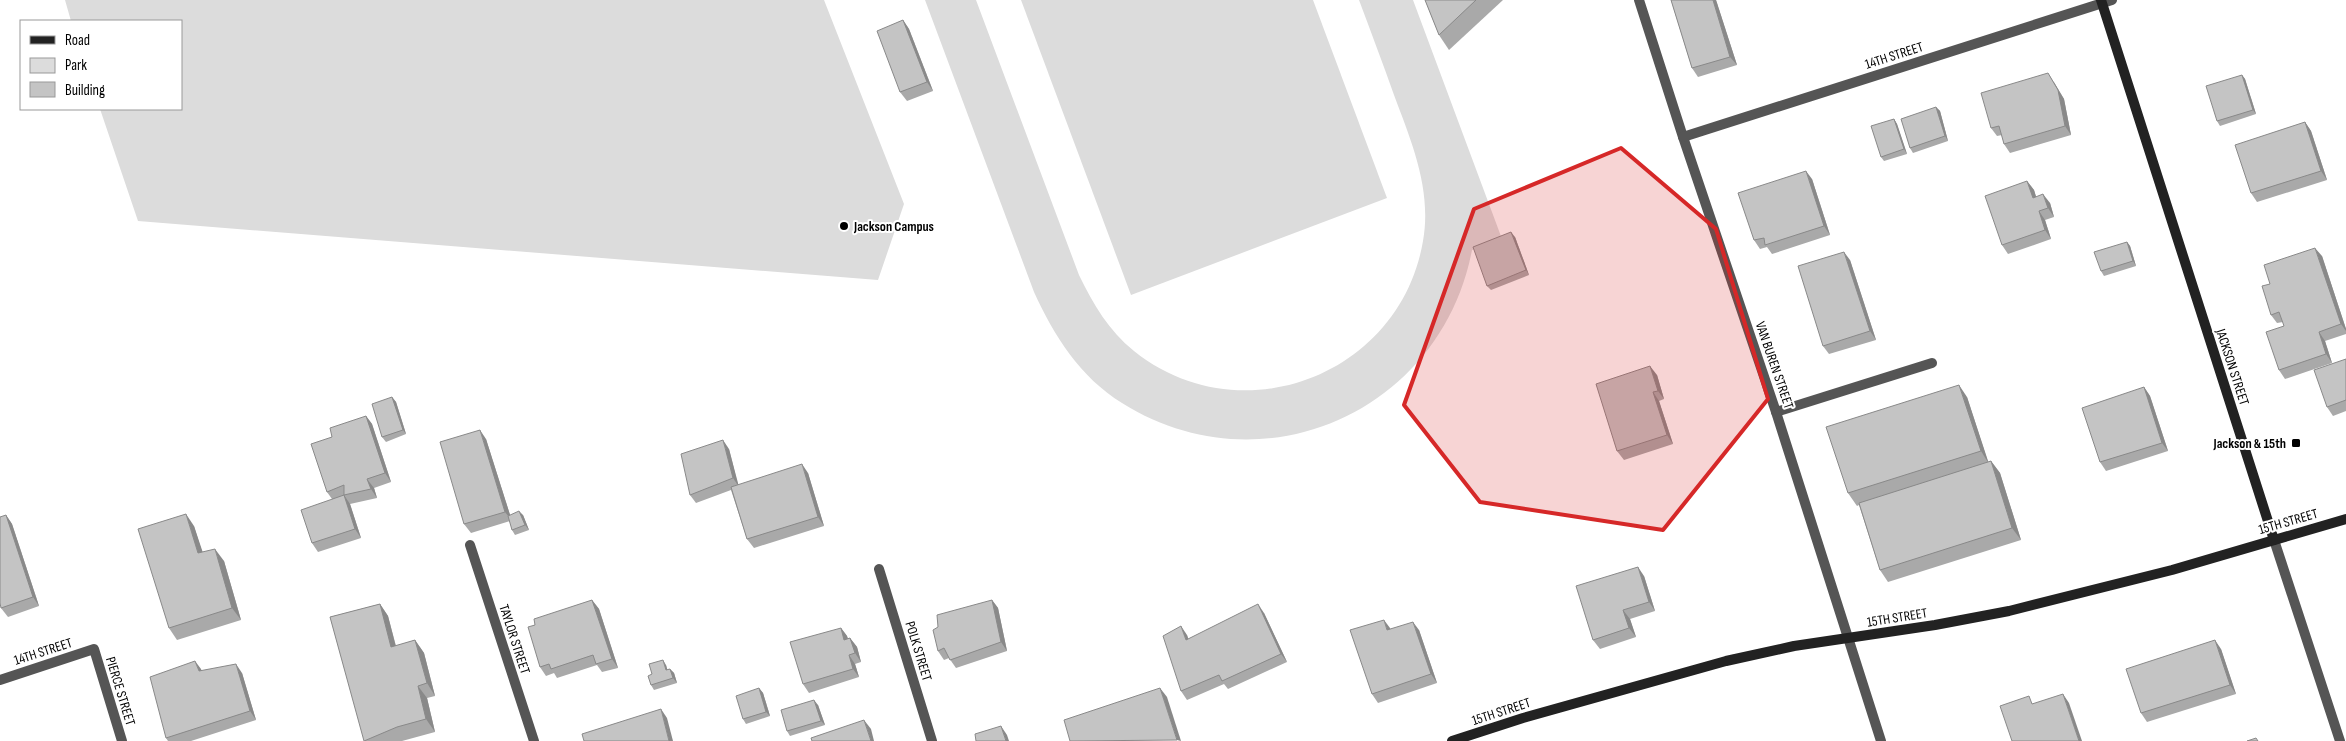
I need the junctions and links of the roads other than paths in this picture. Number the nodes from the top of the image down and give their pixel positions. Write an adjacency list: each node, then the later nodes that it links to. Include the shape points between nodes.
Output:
1 (1639, 0): 3 (street, VAN BUREN STREET)
2 (2105, 1): 3 (street, 14TH STREET); 7 (street, JACKSON STREET)
3 (1683, 137): 5 (street, VAN BUREN STREET)
4 (1932, 363): 5 (street)
5 (1776, 412): 10 (street, VAN BUREN STREET)
6 (2346, 519): 7 (street, 15TH STREET)
7 (2274, 540): 10 (street, 15TH STREET, via 2172,570 2018,608); 18 (street, JACKSON STREET)
8 (470, 545): 14 (street, TAYLOR STREET)
9 (879, 569): 15 (street, POLK STREET)
10 (1848, 639): 16 (street, 15TH STREET, via 1794,646 1726,661); 17 (street, VAN BUREN STREET)
11 (94, 649): 12 (street, 14TH STREET); 13 (street, PIERCE STREET)
12 (0, 680)
13 (122, 741)
14 (534, 741)
15 (932, 741)
16 (1452, 741)
17 (1881, 741)
18 (2340, 741)

